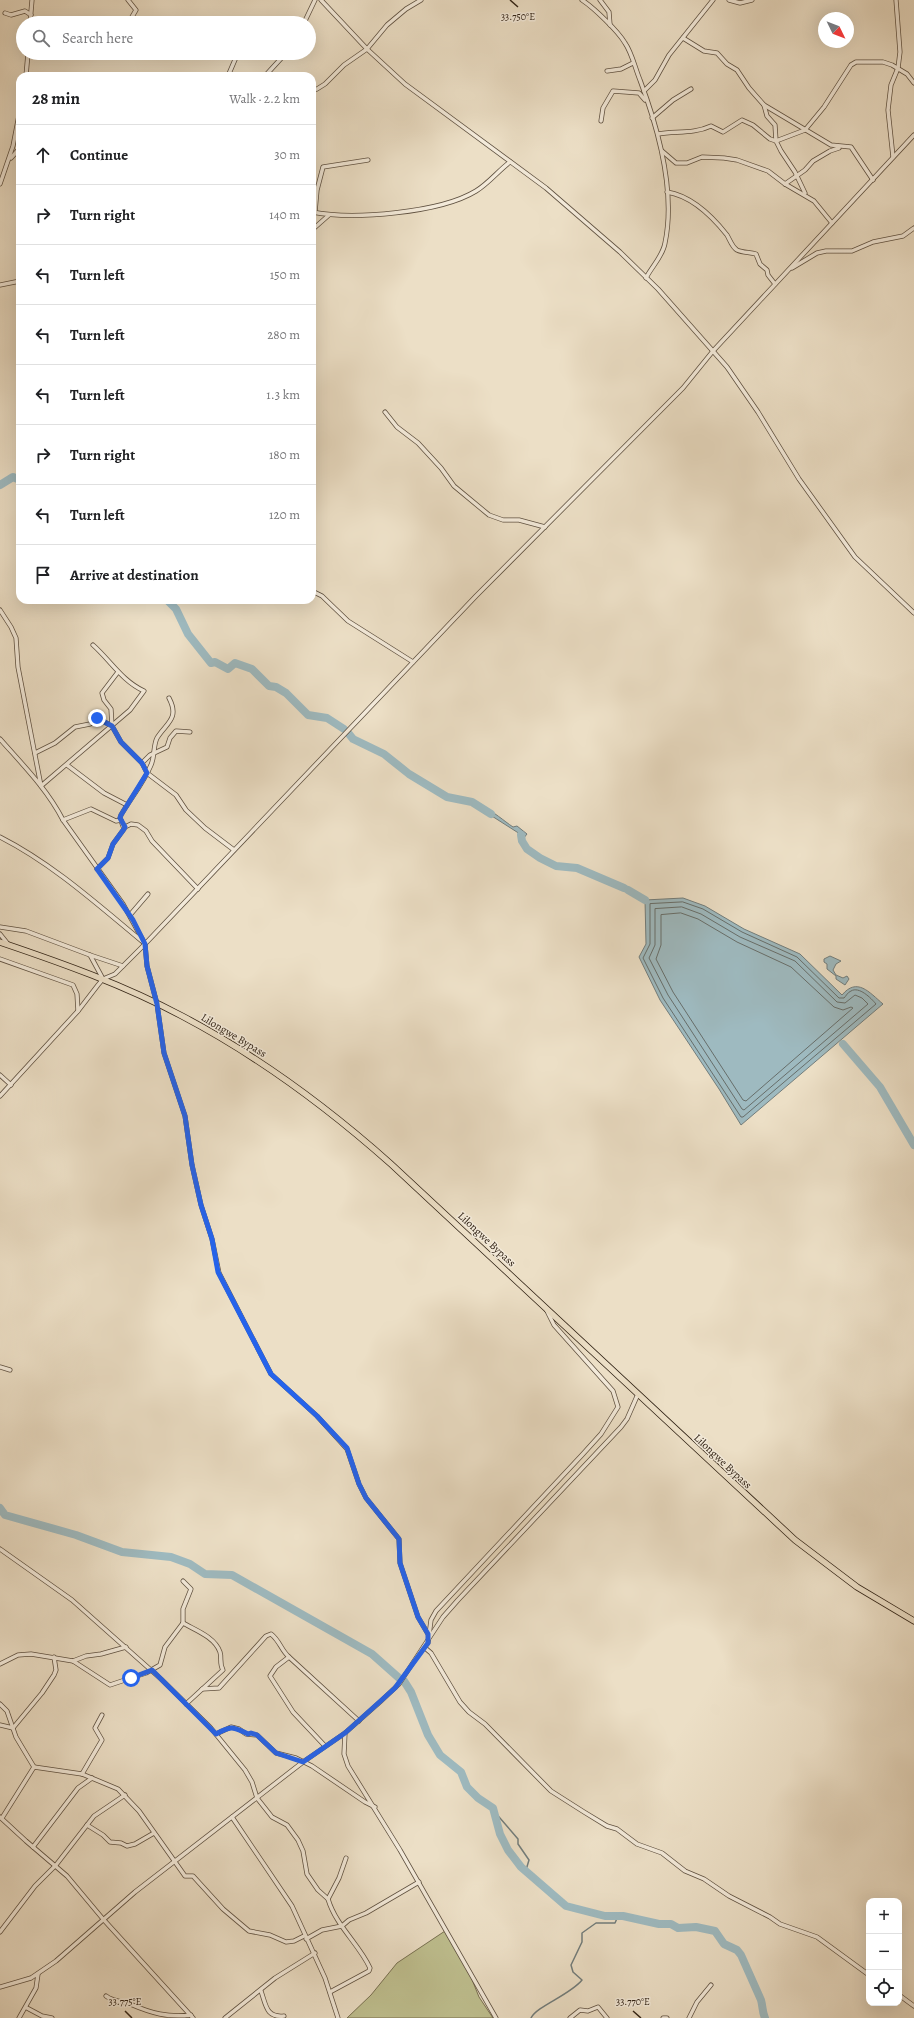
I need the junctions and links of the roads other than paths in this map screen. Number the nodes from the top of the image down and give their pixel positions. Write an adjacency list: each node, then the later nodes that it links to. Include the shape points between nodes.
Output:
1 (32, 0): 13 (street)
2 (128, 0): 14 (street, via 136,10)
3 (315, 0): 15 (street)
4 (321, 0): 18 (street)
5 (421, 0): 18 (street, via 387,25)
6 (582, 0): 16 (street)
7 (600, 0): 16 (street, via 609,12)
8 (713, 0): 17 (street)
9 (729, 0): 10 (street, via 740,3)
10 (752, 0)
11 (896, 0): 23 (street, via 900,52)
12 (5, 13): 13 (street, via 11,15 24,11)
13 (31, 14)
14 (132, 16)
15 (307, 16)
16 (610, 26): 22 (street, via 626,43)
17 (683, 38): 32 (street, via 669,55 655,80); 35 (street, via 704,50 717,53 726,64 737,70)
18 (367, 49): 30 (street); 49 (street, via 405,84)
19 (27, 60): 25 (street)
20 (235, 60): 26 (street)
21 (280, 60): 27 (street)
22 (634, 63): 24 (street, via 621,69); 28 (street)
23 (898, 68): 29 (street, via 908,74); 39 (street, via 883,62 853,63); 46 (street, via 890,85 888,110)
24 (607, 71)
25 (26, 72)
26 (230, 72)
27 (269, 72)
28 (640, 80): 32 (street); 33 (street)
29 (914, 83)
30 (316, 89)
31 (691, 89): 36 (street)
32 (644, 91): 34 (street)
33 (639, 93): 34 (street); 37 (street, via 613,91 604,108)
34 (647, 102): 36 (street)
35 (764, 106): 39 (street); 42 (street, via 767,116 775,126)
36 (652, 118): 40 (street)
37 (601, 121)
38 (16, 128): 47 (street)
39 (805, 130): 42 (street); 43 (street)
40 (658, 134): 42 (street, via 696,131 711,126 723,132 742,120); 44 (street)
41 (914, 135): 46 (street)
42 (776, 141): 50 (street)
43 (840, 148): 50 (street, via 820,156); 51 (street, via 852,148)
44 (661, 150): 53 (street, via 676,163 684,164 702,157 737,160 768,171); 54 (street)
45 (16, 152): 47 (street)
46 (893, 157): 51 (street)
47 (9, 160): 52 (street)
48 (368, 160): 56 (street, via 323,168)
49 (510, 162): 58 (street, via 478,190 458,199 413,210 377,215); 63 (street, via 557,197)
50 (796, 176): 53 (street); 55 (street)
51 (873, 180): 59 (street)
52 (0, 184)
53 (786, 184): 55 (street)
54 (667, 192): 63 (street, via 666,243); 65 (street, via 700,207 718,224 733,247 756,254)
55 (806, 194): 59 (street)
56 (316, 197)
57 (316, 212): 58 (street)
58 (329, 215): 60 (street)
59 (832, 223): 62 (street)
60 (316, 226)
61 (914, 228): 62 (street, via 903,236 873,242 852,251 816,253)
62 (789, 270): 65 (street)
63 (646, 278): 67 (street)
64 (16, 282): 66 (street)
65 (775, 284): 67 (street)
66 (0, 285)
67 (712, 351): 69 (street, via 682,388); 72 (street, via 723,361 745,392 799,479 850,550 870,573)
68 (385, 412): 69 (street, via 397,427 418,443 454,486 489,515)
69 (545, 527): 74 (street)
70 (316, 593): 74 (street, via 351,623)
71 (0, 610): 81 (street, via 16,638 18,666)
72 (914, 613)
73 (93, 645): 75 (street)
74 (413, 662): 91 (street)
75 (118, 672): 77 (street, via 102,693 111,709); 77 (street, via 144,691 136,704)
76 (169, 698): 80 (street, via 173,717 158,737)
77 (112, 726): 81 (street, via 97,718 90,724 75,727 55,743); 82 (street, via 121,742); 83 (street)
78 (190, 732): 80 (street, via 176,731 167,747)
79 (0, 739): 85 (street)
80 (155, 752): 82 (street); 84 (street)
81 (35, 753): 85 (street)
82 (142, 763): 84 (street)
83 (67, 765): 85 (street); 86 (street)
84 (147, 773): 86 (street); 91 (street, via 176,795 186,810)
85 (41, 786): 87 (street)
86 (127, 805): 88 (street)
87 (63, 820): 88 (street, via 91,810 116,821); 92 (street)
88 (121, 820): 89 (street)
89 (125, 827): 92 (street, via 113,844 108,858); 93 (street, via 131,824 138,825 146,831 152,841)
90 (0, 837): 99 (street, via 46,864)
91 (234, 850): 93 (street)
92 (97, 869): 95 (street)
93 (198, 889): 99 (street)
94 (148, 894): 95 (street)
95 (130, 915): 99 (street)
96 (0, 927): 101 (street, via 26,931)
97 (0, 934): 100 (street)
98 (0, 942): 100 (main road, Lilongwe Bypass)
99 (145, 944): 103 (street); 105 (street, via 147,966)
100 (10, 946): 104 (main road, Lilongwe Bypass)
101 (90, 956): 103 (street); 104 (street)
102 (0, 959): 106 (street, via 73,985 77,994)
103 (123, 966): 104 (street, via 115,974)
104 (103, 979): 105 (main road, Lilongwe Bypass); 106 (street)
105 (157, 1004): 110 (main road, Lilongwe Bypass, via 187,1018 248,1054 341,1120); 118 (street, via 164,1053 185,1116 192,1165 218,1272 271,1374 347,1448 366,1498 399,1539 400,1563 418,1617)
106 (78, 1011): 108 (street)
107 (0, 1076): 108 (street)
108 (11, 1085): 109 (street)
109 (0, 1096)
110 (545, 1306): 113 (main road, Lilongwe Bypass); 118 (street, via 554,1325 613,1391 618,1407 601,1434 436,1611)
111 (0, 1367): 112 (street)
112 (10, 1370)
113 (638, 1394): 116 (main road, Lilongwe Bypass, via 795,1540 857,1587); 119 (street, via 621,1427 458,1600)
114 (0, 1549): 120 (street, via 72,1600)
115 (183, 1581): 117 (street, via 191,1589 183,1609)
116 (914, 1621)
117 (183, 1624): 126 (street, via 165,1647 160,1665); 127 (street, via 212,1640 220,1652 223,1672)
118 (428, 1634): 119 (street)
119 (428, 1643): 121 (street)
120 (126, 1647): 124 (street); 126 (street)
121 (424, 1647): 131 (street, via 395,1688); 160 (street, via 431,1654 460,1702 551,1791 607,1826 617,1829 637,1844 662,1853 685,1871 704,1879 780,1924 817,1937)
122 (54, 1657): 124 (street); 125 (street, via 18,1655); 133 (street, via 54,1675)
123 (289, 1657): 127 (street, via 271,1634 266,1636 219,1688); 131 (street); 136 (street, via 276,1667 270,1676 293,1712)
124 (72, 1661): 126 (street, via 110,1685)
125 (0, 1664)
126 (152, 1670): 129 (street)
127 (202, 1689): 129 (street)
128 (0, 1704): 133 (street)
129 (186, 1704): 135 (street)
130 (102, 1716): 139 (street, via 95,1728 102,1740)
131 (359, 1721): 134 (street)
132 (0, 1725): 133 (street)
133 (13, 1728): 138 (street)
134 (345, 1733): 136 (street); 143 (street, via 345,1760)
135 (216, 1734): 137 (street, via 231,1727 239,1729 257,1735 276,1753); 142 (street, via 245,1770 252,1782)
136 (325, 1746): 137 (street)
137 (303, 1762): 142 (street); 143 (street)
138 (34, 1767): 139 (street); 144 (street)
139 (82, 1774): 140 (street)
140 (92, 1778): 141 (street, via 118,1789); 148 (street, via 78,1788)
141 (125, 1795): 146 (street, via 98,1812); 147 (street)
142 (256, 1798): 145 (street); 153 (street, via 272,1817 287,1825 298,1840 303,1851 307,1874)
143 (375, 1807): 152 (street)
144 (1, 1817): 148 (street)
145 (232, 1817): 150 (street); 157 (street, via 282,1890)
146 (87, 1825): 147 (street, via 110,1842 127,1846); 151 (street)
147 (154, 1833): 150 (street)
148 (33, 1847): 151 (street)
149 (346, 1858): 153 (street)
150 (174, 1862): 154 (street); 157 (street, via 185,1876 192,1876 223,1909 249,1931 270,1935 286,1942)
151 (56, 1866): 154 (street); 156 (street, via 36,1886)
152 (419, 1882): 155 (street); 176 (street)
153 (328, 1899): 155 (street)
154 (103, 1919): 159 (street); 170 (street)
155 (342, 1926): 157 (street, via 322,1930); 164 (street, via 365,1956 370,1968 369,1971)
156 (0, 1932)
157 (305, 1938): 158 (street)
158 (314, 1953): 163 (street, via 284,1972); 164 (street)
159 (38, 1974): 162 (street); 168 (street, via 36,1988)
160 (866, 1974)
161 (710, 1985): 181 (street)
162 (0, 1988)
163 (261, 1991): 171 (street, via 272,2016); 174 (street)
164 (330, 1992): 175 (street)
165 (106, 1996): 169 (street)
166 (902, 1997): 167 (street)
167 (914, 2006)
168 (27, 2008): 172 (street); 173 (street)
169 (154, 2016): 170 (street)
170 (192, 2016)
171 (284, 2016)
172 (19, 2018)
173 (52, 2018)
174 (225, 2018)
175 (338, 2018)
176 (496, 2018)
177 (570, 2018): 178 (street, via 580,2010 598,2008)
178 (607, 2018)
179 (663, 2018): 180 (street)
180 (667, 2018)
181 (689, 2018)

